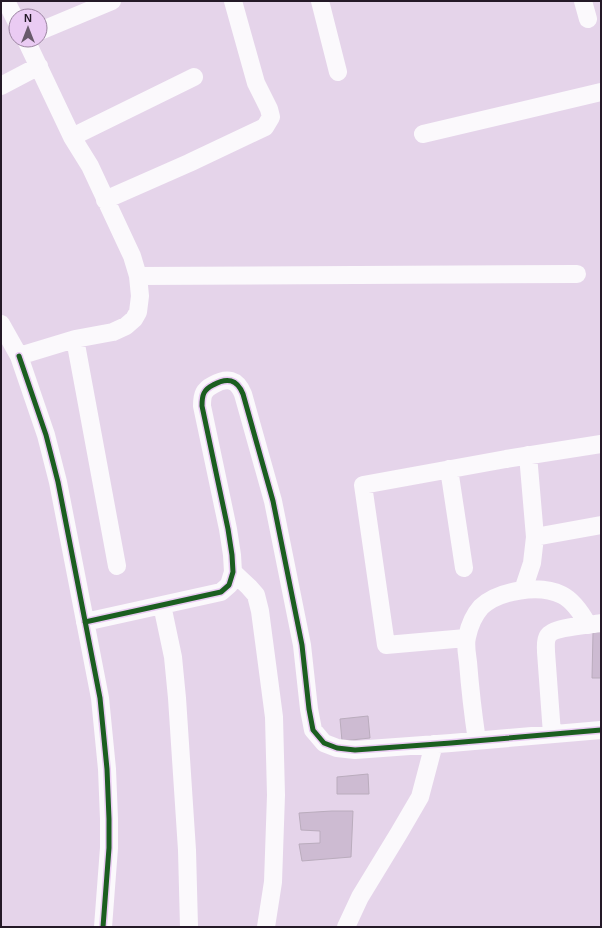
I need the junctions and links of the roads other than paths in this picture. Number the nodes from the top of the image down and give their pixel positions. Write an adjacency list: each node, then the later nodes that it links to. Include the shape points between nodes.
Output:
1 (112, 1): 6 (street)
2 (233, 1): 15 (street, via 256,83 269,109 271,117 265,127)
3 (320, 1): 9 (street)
4 (583, 1): 5 (street)
5 (588, 20)
6 (48, 28)
7 (30, 48): 8 (street)
8 (39, 66): 11 (street); 14 (street)
9 (338, 72)
10 (194, 77): 14 (street)
11 (1, 86)
12 (601, 92): 13 (street)
13 (423, 134)
14 (72, 137): 15 (street, via 90,166)
15 (105, 200): 17 (street, via 132,256)
16 (577, 274): 17 (street)
17 (138, 276): 19 (street, via 140,296 138,312 134,319 113,332)
18 (1, 324): 20 (street)
19 (76, 339): 20 (street); 26 (street)
20 (19, 356): 31 (street, via 46,435 58,482)
21 (601, 444): 22 (street)
22 (528, 456): 23 (street); 25 (street)
23 (449, 469): 27 (street); 33 (street, via 364,484 386,645)
24 (601, 525): 25 (street)
25 (535, 537): 29 (street, via 532,562)
26 (117, 566)
27 (464, 568)
28 (233, 572): 30 (street, via 229,585 221,592); 37 (street, via 228,529 202,406 204,393 208,388 223,380 236,383 243,394 273,501 302,645 313,730 324,743 337,748 355,750); 40 (street, via 256,595 274,717 276,795 273,882)
29 (523, 590): 32 (street, via 547,590 563,595); 33 (street, via 508,593 482,607 474,617)
30 (162, 605): 31 (street); 39 (street, via 173,657 177,698 187,850)
31 (85, 622): 38 (street, via 100,698 107,769 109,848)
32 (594, 624): 35 (street, via 553,631 548,636 546,652)
33 (466, 638): 36 (street)
34 (601, 730): 35 (street)
35 (552, 734): 36 (street)
36 (476, 741): 37 (street)
37 (434, 744): 41 (street, via 420,797 360,897)
38 (103, 927)
39 (189, 927)
40 (266, 927)
41 (346, 927)

